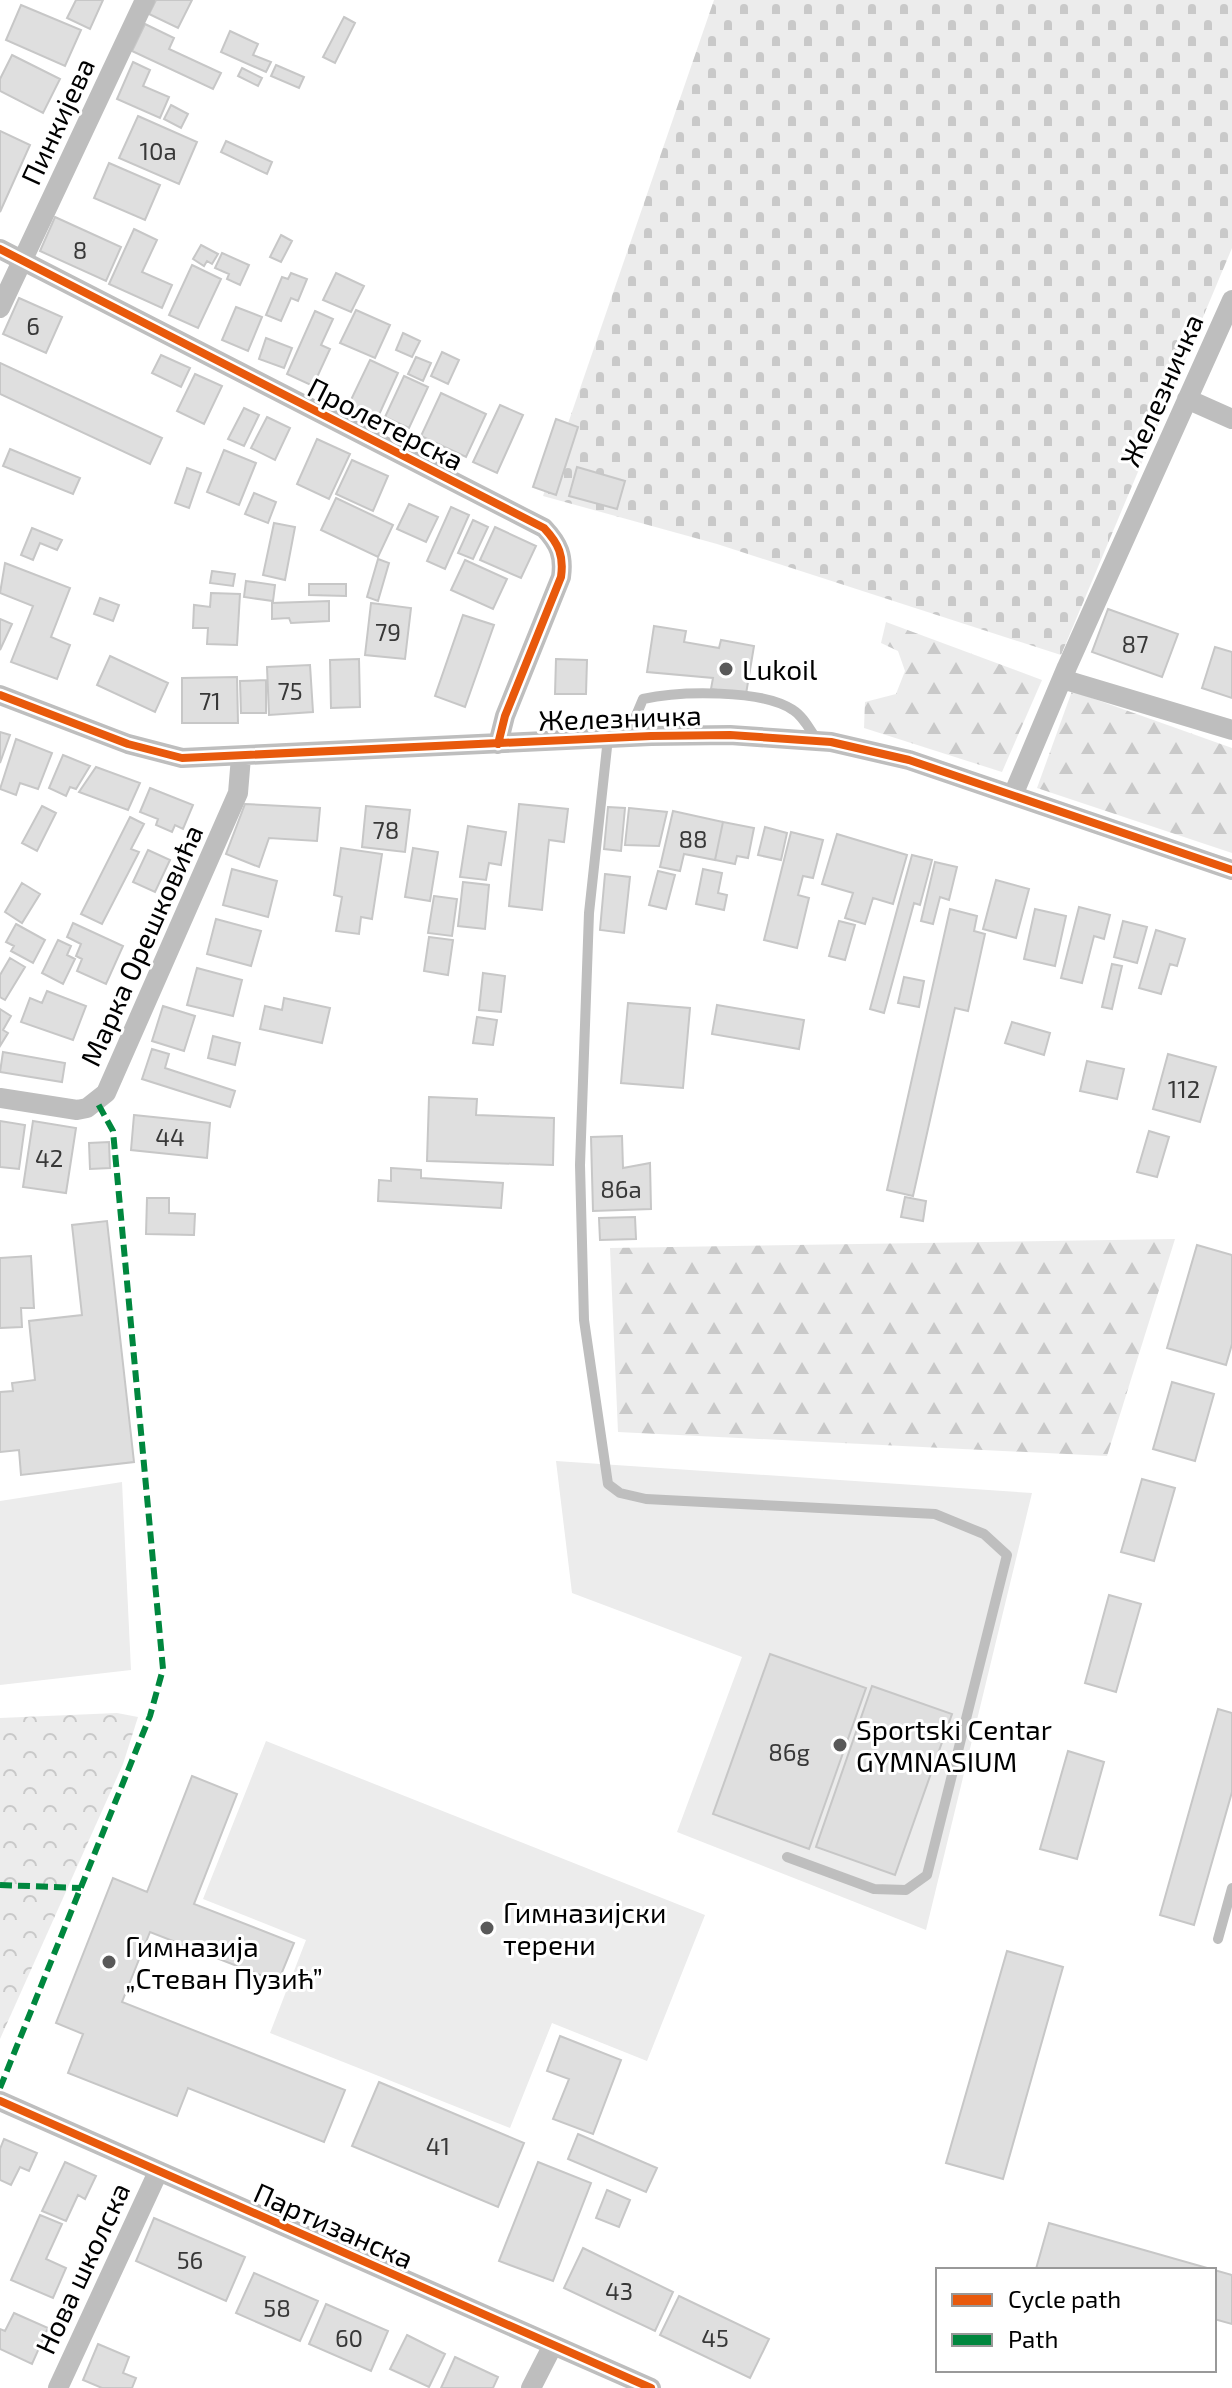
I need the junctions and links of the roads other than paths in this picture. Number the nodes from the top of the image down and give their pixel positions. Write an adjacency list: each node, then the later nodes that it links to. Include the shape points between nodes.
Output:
1 (145, 0): 3 (street, Пинкијева)
2 (0, 249): 3 (street, Пролетерска)
3 (23, 261): 5 (street, Пинкијева); 13 (street, Пролетерска, via 544,528 562,554 561,577)
4 (1232, 300): 6 (street, Железничка)
5 (0, 308)
6 (1187, 399): 7 (street); 8 (street, Железничка)
7 (1232, 419)
8 (1062, 679): 10 (street); 15 (street, Железничка)
9 (0, 695): 14 (street, Железничка, via 167,756)
10 (1232, 730)
11 (618, 738): 12 (street, Железничка, via 730,735); 12 (lane, via 643,699 674,692 772,700 795,711); 13 (street, Железничка); 18 (lane, via 589,913 580,1149 584,1320 608,1484 646,1499 935,1514 984,1534 1007,1555 927,1875 906,1890 874,1889)
12 (818, 741): 15 (street, Железничка, via 909,760)
13 (498, 744): 14 (street, Железничка)
14 (241, 757): 17 (street, Марка Орешковића, via 238,793 106,1093 77,1110)
15 (1013, 795): 16 (street, Железничка)
16 (1232, 870)
17 (0, 1098)
18 (787, 1857)
19 (1232, 1888): 20 (lane)
20 (1218, 1939)
21 (0, 2101): 22 (street, Партизанска)
22 (158, 2172): 23 (street, Партизанска); 24 (street, Нова школска)
23 (553, 2345): 25 (street); 26 (street, Партизанска)
24 (58, 2388)
25 (531, 2388)
26 (651, 2388)

